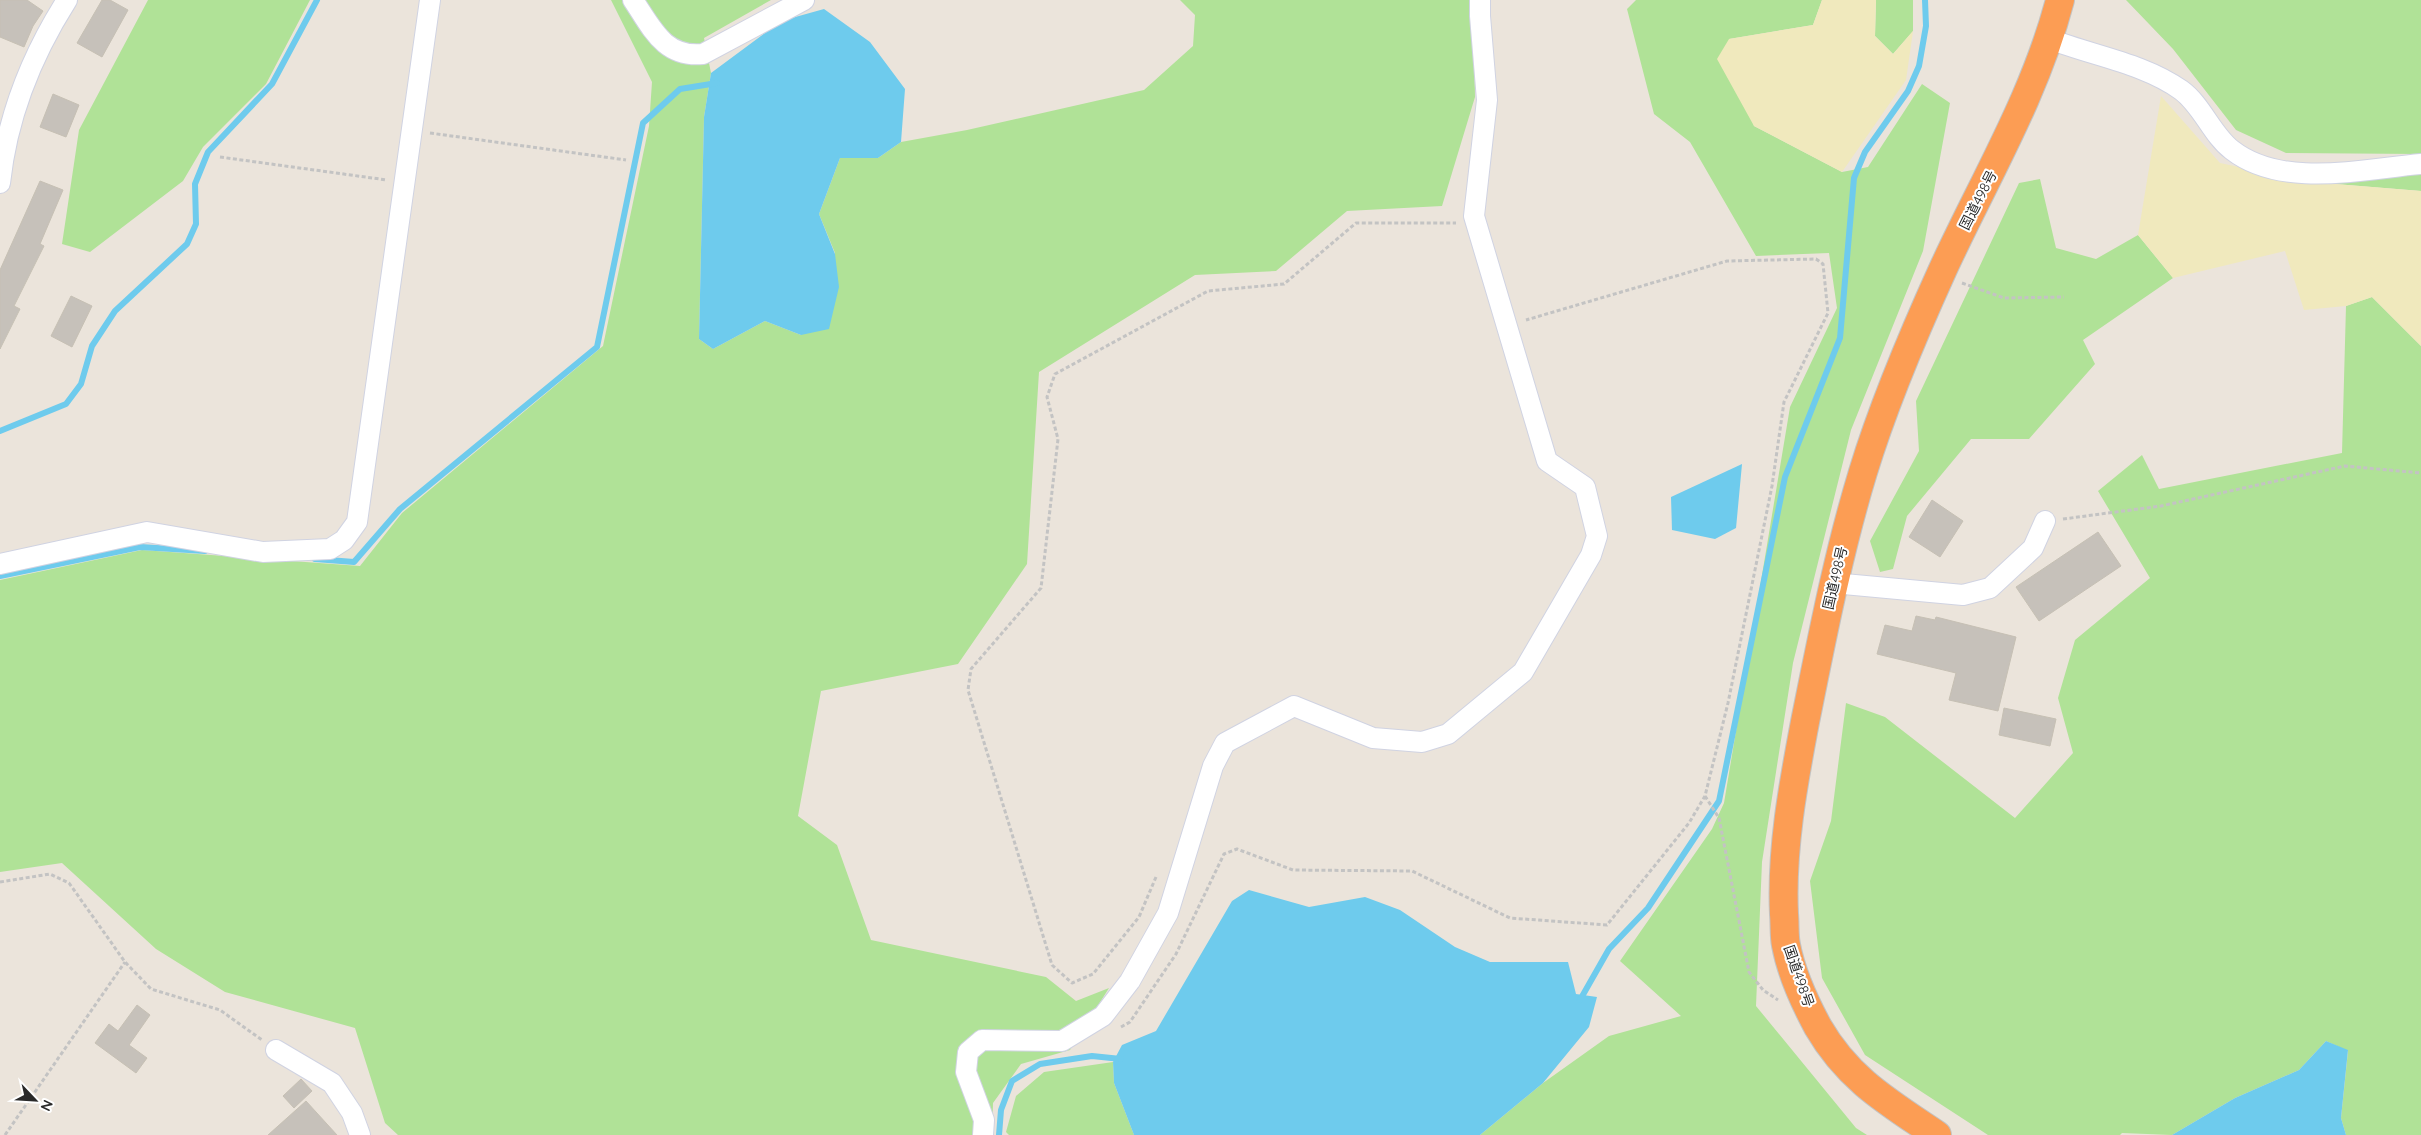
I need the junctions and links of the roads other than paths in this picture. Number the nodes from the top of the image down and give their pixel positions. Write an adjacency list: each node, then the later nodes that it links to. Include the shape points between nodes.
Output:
1 (68, 0): 9 (street, via 17,100)
2 (430, 0): 11 (street, via 357,522 344,540 330,548 263,552 148,532)
3 (633, 0): 4 (street, via 658,36 673,50 689,55 703,54)
4 (804, 0)
5 (1480, 0): 15 (street, via 1487,100 1474,216 1547,461 1585,487 1598,536 1591,555 1523,672 1448,734 1422,742 1373,738 1294,706 1225,743 1213,766 1168,914 1130,982 1103,1016 1062,1040 982,1040 968,1052 966,1072 984,1120)
6 (2060, 0): 7 (highway, 国道498号)
7 (2050, 39): 8 (street, via 2152,73 2182,90 2232,150 2262,167 2302,174); 12 (highway, 国道498号, via 2011,133 1944,268 1893,387 1863,471)
8 (2421, 164)
9 (0, 183)
10 (2045, 522): 12 (street, via 2033,548 1990,588 1963,595)
11 (0, 564)
12 (1833, 583): 16 (highway, 国道498号, via 1786,837 1783,893 1786,945 1818,1026 1840,1060 1863,1084)
13 (276, 1050): 14 (street, via 332,1083 352,1113)
14 (360, 1135)
15 (983, 1135)
16 (1937, 1135)

